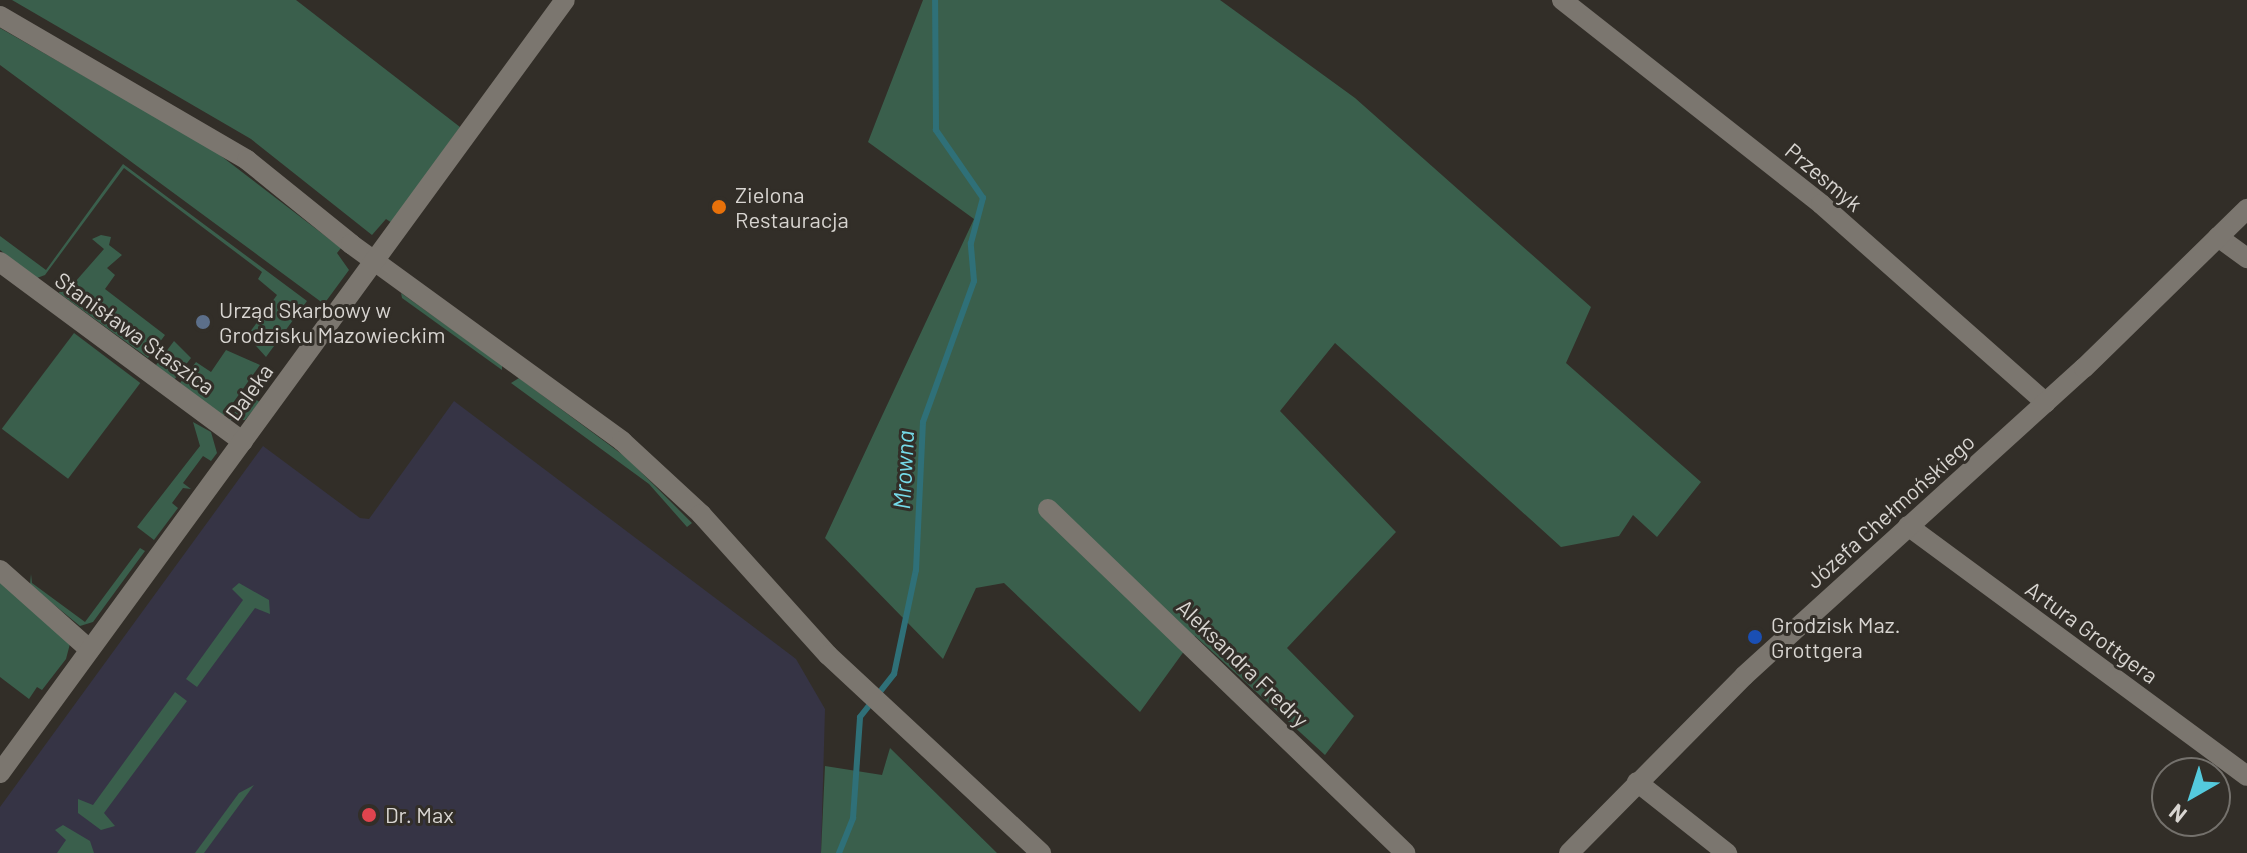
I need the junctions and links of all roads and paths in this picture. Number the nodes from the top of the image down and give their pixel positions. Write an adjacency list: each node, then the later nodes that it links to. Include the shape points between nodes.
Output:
1 (565, 0): 7 (street, Daleka)
2 (1562, 0): 9 (street, Przesmyk, via 1821,204)
3 (0, 16): 7 (street, via 247,160)
4 (2247, 209): 5 (street, Józefa Chełmońskiego)
5 (2218, 237): 6 (street); 9 (street, Józefa Chełmońskiego)
6 (2247, 258)
7 (375, 261): 10 (street, Daleka); 18 (street, via 657,471 854,680)
8 (0, 262): 10 (street, Stanisława Staszica)
9 (2046, 403): 12 (street, Józefa Chełmońskiego)
10 (243, 442): 14 (street, Daleka)
11 (1048, 509): 19 (street, Aleksandra Fredry)
12 (1908, 526): 16 (street, Artura Grottgera); 17 (street, Józefa Chełmońskiego)
13 (0, 570): 14 (street)
14 (90, 650): 15 (street, Daleka)
15 (0, 773)
16 (2247, 776)
17 (1637, 782): 20 (street, Józefa Chełmońskiego); 21 (street)
18 (1041, 853)
19 (1406, 853)
20 (1569, 853)
21 (1727, 853)

